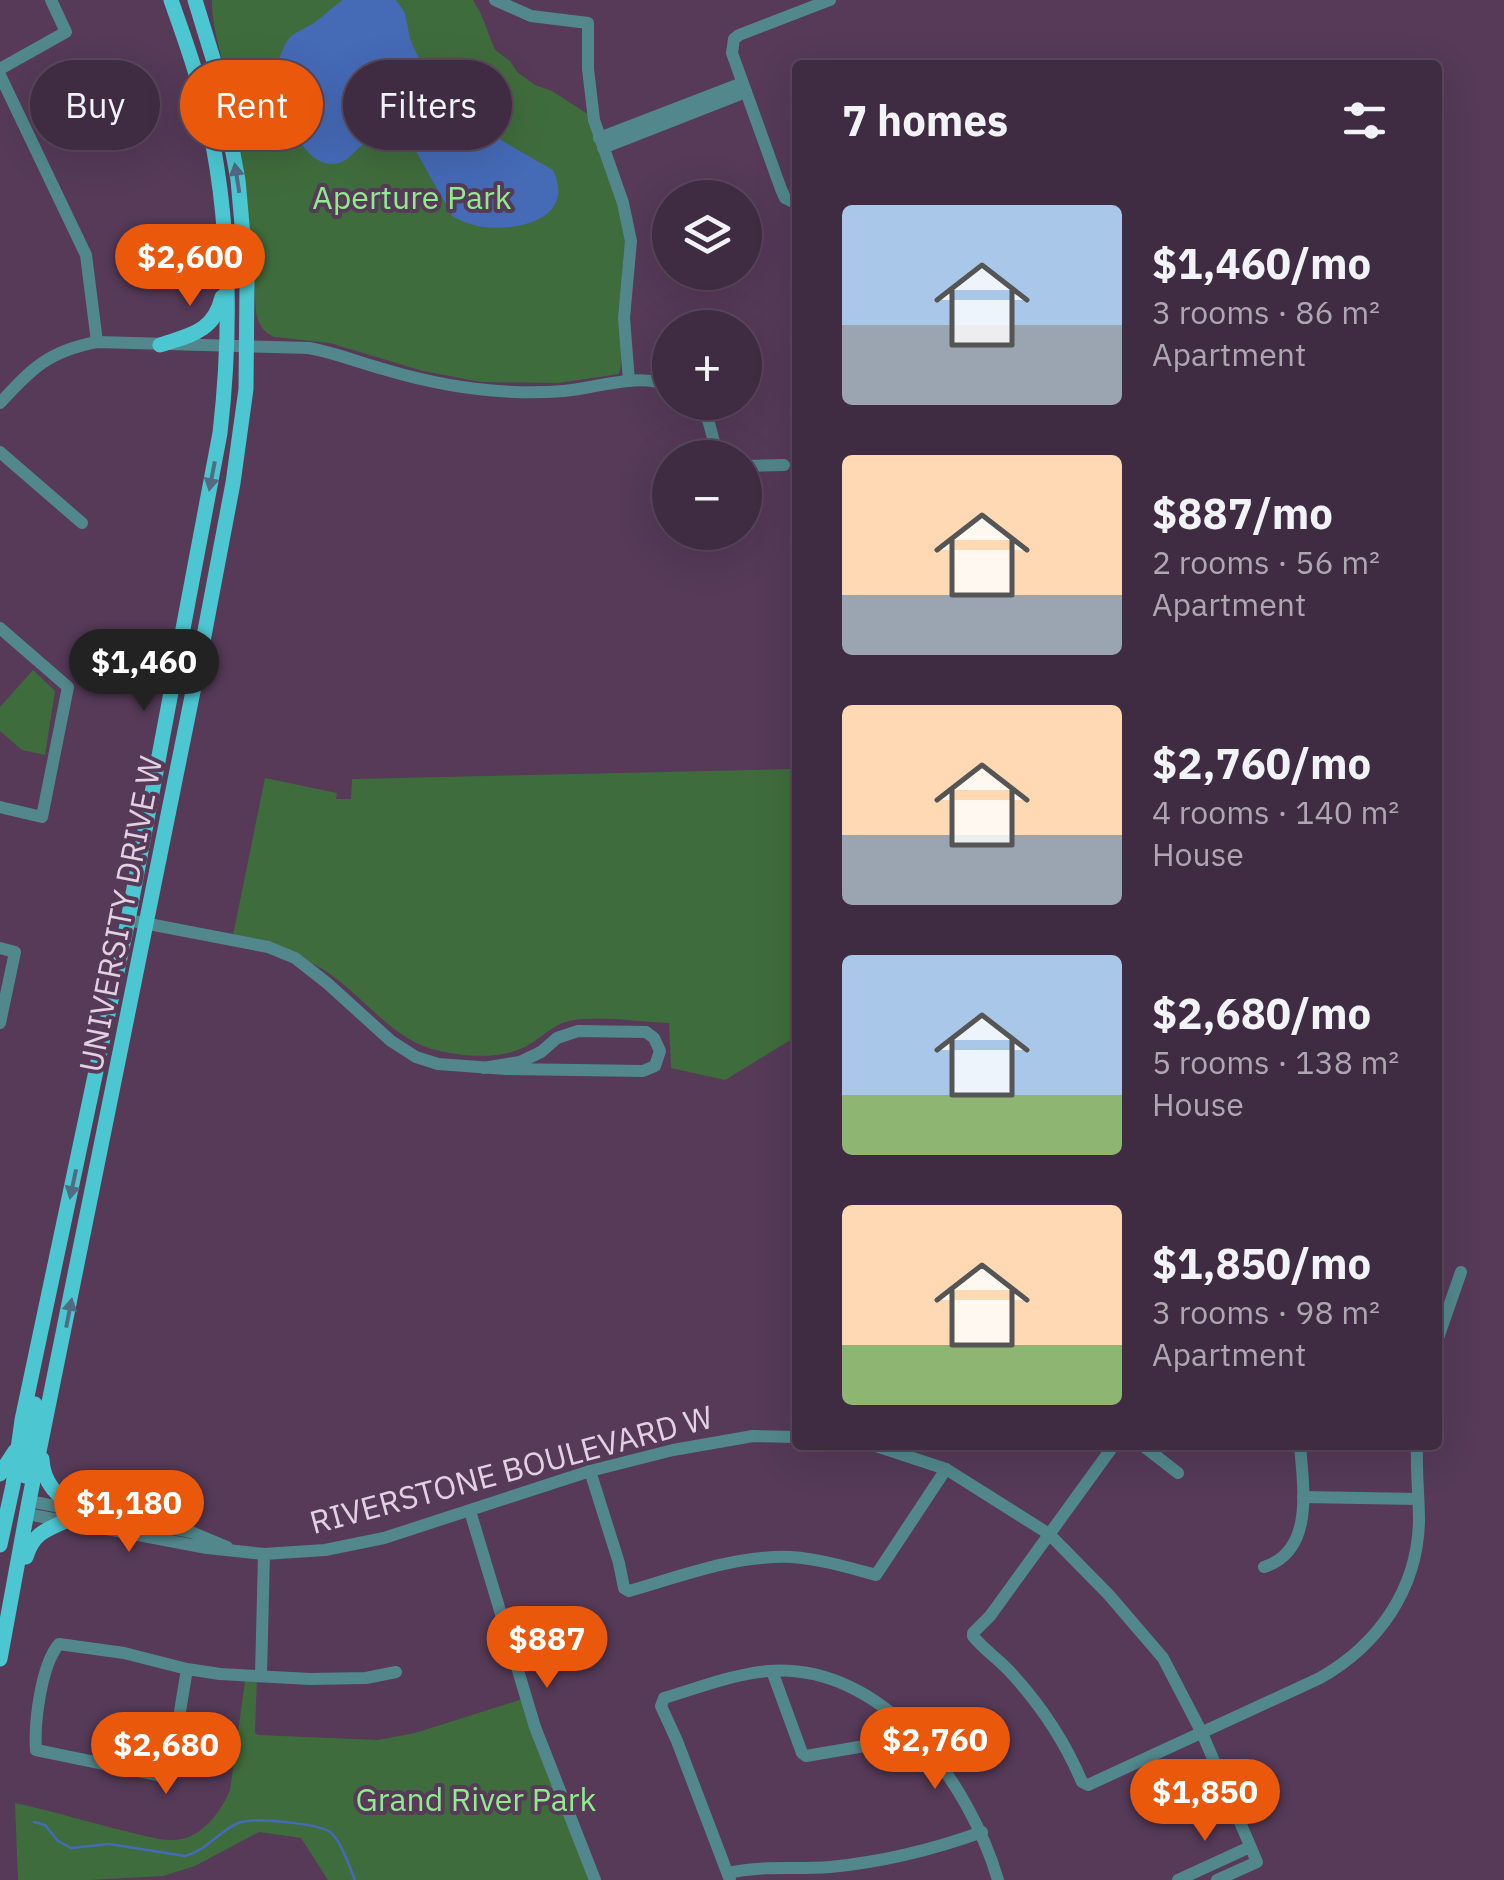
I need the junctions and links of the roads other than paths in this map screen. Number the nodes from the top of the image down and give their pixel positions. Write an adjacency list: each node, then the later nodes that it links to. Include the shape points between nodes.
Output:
1 (52, 0): 8 (street, via 66,32)
2 (171, 0): 11 (main road, UNIVERSITY DRIVE W, via 201,90)
3 (195, 0): 7 (main road, UNIVERSITY DRIVE W)
4 (207, 0): 7 (main road)
5 (495, 0): 10 (street, via 531,16 588,23 590,94)
6 (830, 0): 9 (street, via 734,39)
7 (206, 33): 17 (main road, UNIVERSITY DRIVE W, one-way to 7, via 238,180)
8 (0, 72): 14 (street, via 86,255)
9 (744, 88): 10 (street); 12 (street, via 785,198)
10 (601, 143): 18 (street, via 632,241 624,318)
11 (220, 201): 13 (main road, UNIVERSITY DRIVE W); 17 (main road)
12 (792, 201)
13 (226, 278): 15 (main road, via 211,322); 16 (main road, UNIVERSITY DRIVE W)
14 (97, 342): 15 (street); 20 (street, via 54,354)
15 (160, 344): 16 (street)
16 (227, 344): 17 (street); 22 (main road); 28 (main road, UNIVERSITY DRIVE W, one-way to 28, via 220,433)
17 (247, 345): 18 (street, via 322,350 484,391); 22 (main road, UNIVERSITY DRIVE W)
18 (629, 381): 19 (street)
19 (652, 381)
20 (0, 403)
21 (0, 452): 25 (street)
22 (238, 455): 28 (main road, UNIVERSITY DRIVE W, via 193,692)
23 (784, 465): 24 (street)
24 (762, 466)
25 (82, 522)
26 (0, 628): 27 (street, via 68,687 42,817)
27 (0, 807)
28 (137, 922): 31 (street, via 295,958 416,1057); 33 (main road, UNIVERSITY DRIVE W, one-way to 33); 37 (main road, UNIVERSITY DRIVE W, one-way to 28)
29 (0, 948): 30 (street, via 15,952)
30 (0, 1023)
31 (483, 1068): 31 (street, via 520,1062 584,1030 646,1032 660,1051 655,1066 643,1072)
32 (1460, 1272): 34 (street)
33 (50, 1292): 36 (main road, UNIVERSITY DRIVE W); 49 (main road)
34 (1442, 1311)
35 (792, 1437): 44 (street, RIVERSTONE BOULEVARD W, via 754,1436 673,1450)
36 (19, 1438): 46 (main road); 49 (main road, UNIVERSITY DRIVE W)
37 (42, 1443): 49 (main road, UNIVERSITY DRIVE W); 51 (main road, via 44,1474)
38 (889, 1450): 43 (street)
39 (1110, 1450): 52 (street)
40 (1148, 1450): 45 (street)
41 (1300, 1450): 47 (street)
42 (1417, 1450): 48 (street)
43 (946, 1468): 44 (street, via 876,1575 826,1561 768,1557 629,1591); 52 (street)
44 (590, 1472): 50 (street, RIVERSTONE BOULEVARD W)
45 (1178, 1473)
46 (0, 1474)
47 (1303, 1497): 48 (street); 55 (street, via 1296,1537)
48 (1418, 1499): 62 (street, via 1410,1574 1369,1642 1320,1678)
49 (14, 1504): 51 (street, RIVERSTONE BOULEVARD W); 53 (main road); 56 (main road)
50 (470, 1511): 54 (street, RIVERSTONE BOULEVARD W, via 354,1546); 67 (street, via 535,1727)
51 (72, 1516): 54 (street, RIVERSTONE BOULEVARD W, via 192,1532 239,1552); 56 (main road, via 30,1542)
52 (1049, 1534): 62 (street, via 1162,1658); 62 (street, via 973,1636 1038,1705 1082,1782 1088,1786)
53 (1, 1538)
54 (264, 1554): 61 (street)
55 (1264, 1568)
56 (3, 1626): 57 (main road)
57 (0, 1658)
58 (187, 1669): 58 (street, via 58,1644 41,1693 36,1750 162,1776 171,1766); 61 (street)
59 (772, 1671): 63 (street, via 833,1679); 63 (street, via 806,1756); 66 (street, via 661,1702)
60 (396, 1672): 61 (street, via 366,1678)
61 (261, 1675)
62 (1202, 1733): 65 (street)
63 (914, 1735): 64 (street, via 956,1784)
64 (982, 1832): 66 (street, via 885,1860 748,1868); 68 (street)
65 (1250, 1847): 69 (street); 70 (street, via 1257,1862)
66 (729, 1877)
67 (595, 1880)
68 (998, 1880)
69 (1178, 1880)
70 (1217, 1880)

